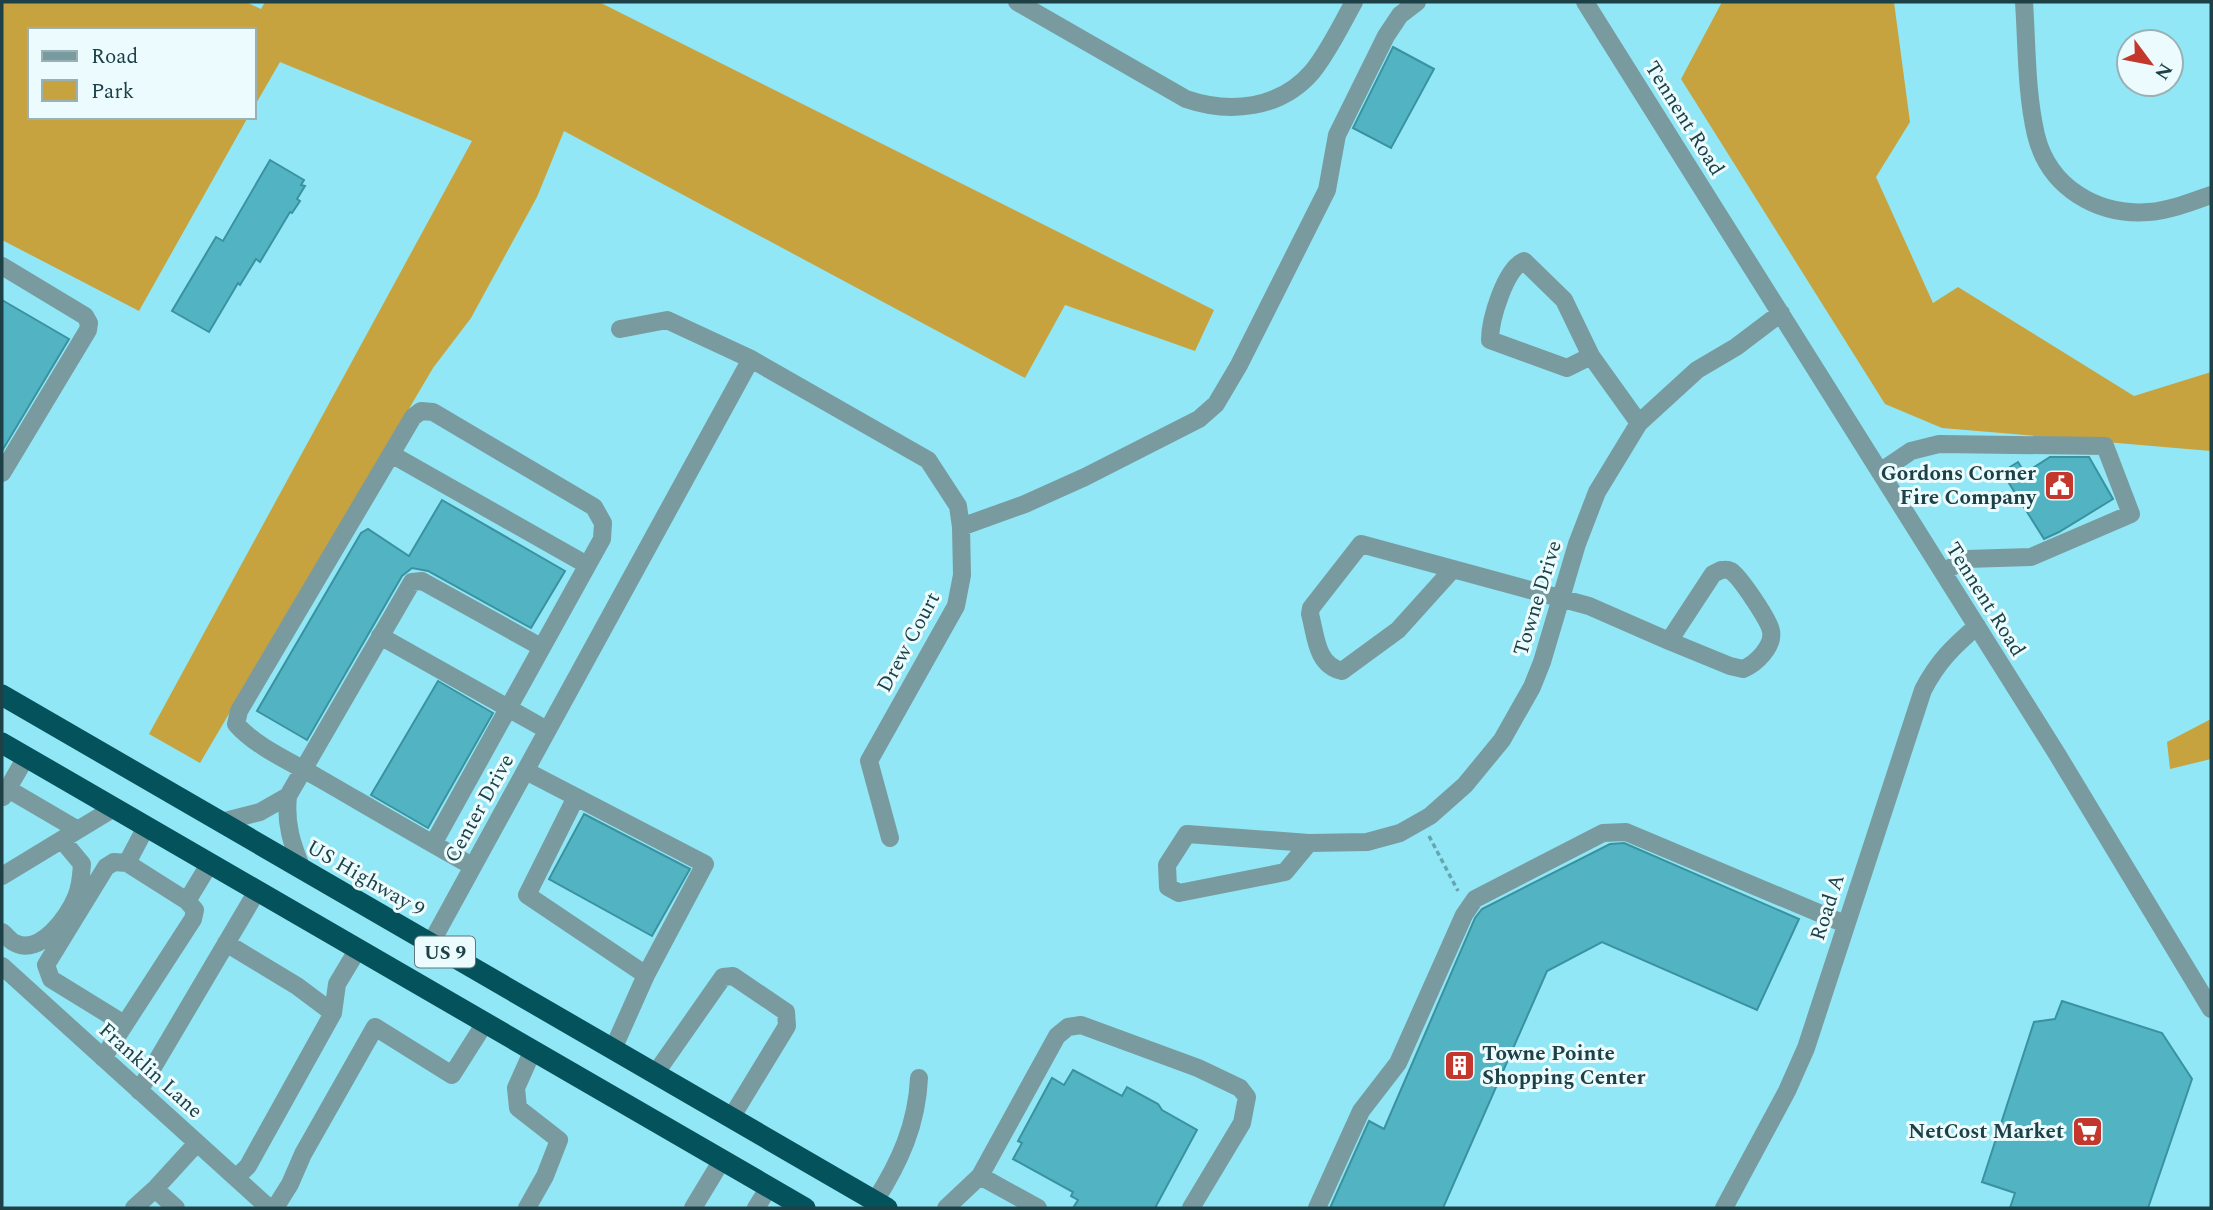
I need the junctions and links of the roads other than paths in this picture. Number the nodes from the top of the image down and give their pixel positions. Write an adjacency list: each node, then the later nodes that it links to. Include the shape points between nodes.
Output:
1 (1017, 2): 2 (street, via 1186,99 1237,108 1273,99 1310,75)
2 (1354, 2)
3 (1417, 2): 16 (street, via 1400,15 1386,36 1337,135 1327,190 1216,404 1199,419 1085,477)
4 (1585, 2): 8 (street, Tennent Road)
5 (2024, 2): 6 (street, via 2036,136 2058,178 2083,199 2111,210 2150,212)
6 (2211, 195)
7 (2, 266): 15 (street, via 85,316 89,323)
8 (1781, 313): 12 (street, Towne Drive, via 1684,380); 14 (street, Tennent Road)
9 (620, 329): 11 (street, Drew Court, via 667,320)
10 (1591, 356): 10 (street, via 1567,368 1490,340 1501,294 1519,263 1524,261 1564,300); 12 (street)
11 (751, 359): 16 (street, Drew Court, via 928,460 958,506); 27 (street, Center Drive)
12 (1639, 423): 20 (street, Towne Drive, via 1597,492)
13 (391, 454): 17 (street); 17 (street, via 413,417 421,411 433,412 594,507 603,523 602,539); 30 (street, via 239,711 236,724 245,734)
14 (1880, 472): 19 (street, Tennent Road); 19 (street, via 1911,451 1939,444 2105,446 2132,514 2031,557 1966,559)
15 (2, 473)
16 (961, 527): 39 (street, Drew Court, via 962,575 956,606 869,761)
17 (587, 565): 24 (street)
18 (1453, 569): 18 (street, via 1398,629 1342,671 1325,662 1311,608 1361,544); 20 (street)
19 (1943, 572): 21 (street, Tennent Road)
20 (1561, 598): 23 (street); 41 (street, Towne Drive, via 1542,662 1518,714 1502,740 1445,805 1400,833 1367,842)
21 (1977, 626): 50 (street, Road A, via 1945,654 1923,690); 59 (street, Tennent Road)
22 (380, 635): 24 (street, via 412,582 422,581); 26 (street); 30 (street)
23 (1669, 641): 23 (street, via 1713,574 1721,570 1740,579 1771,632 1758,659 1743,669)
24 (541, 647): 26 (street)
25 (2, 695): 36 (highway, US Highway 9 / US 9)
26 (508, 708): 27 (street); 42 (street)
27 (547, 730): 31 (street, Center Drive)
28 (2, 743): 29 (highway, US 9)
29 (26, 757): 32 (street); 35 (highway, US 9)
30 (304, 770): 33 (street); 42 (street)
31 (526, 772): 34 (street); 45 (street, Center Drive)
32 (5, 794): 38 (street)
33 (288, 796): 36 (street, via 260,812); 46 (street, via 289,831)
34 (576, 797): 56 (street, via 527,895); 56 (street, via 705,864)
35 (114, 808): 37 (highway, US 9); 38 (street)
36 (221, 822): 46 (highway, US Highway 9 / US 9)
37 (146, 827): 43 (street); 44 (highway, US 9)
38 (78, 830): 40 (street)
39 (890, 838)
40 (62, 840): 47 (street); 51 (street, via 82,864 76,898 60,923 48,937 29,946 15,944)
41 (1309, 843): 41 (street, Towne Drive, via 1285,872 1180,893 1168,887 1167,865 1187,834)
42 (433, 844): 45 (street)
43 (127, 863): 49 (street); 57 (street, via 106,867 46,965)
44 (210, 863): 48 (highway, US 9); 49 (street)
45 (472, 866): 53 (street, Center Drive)
46 (302, 869): 53 (highway, US Highway 9 / US 9)
47 (2, 876)
48 (257, 891): 52 (street); 54 (highway, US 9)
49 (187, 901): 62 (street, via 195,910 193,919)
50 (1845, 925): 88 (street, via 1626,832 1603,834 1475,899 1398,1063 1361,1111); 89 (street, Road A, via 1806,1048)
51 (2, 932)
52 (226, 943): 60 (street); 68 (street)
53 (430, 943): 63 (highway, US Highway 9 / US 9)
54 (358, 949): 60 (street, via 337,984); 61 (highway, US 9)
55 (2, 966): 58 (street, Franklin Lane)
56 (646, 975): 63 (street)
57 (51, 979): 58 (street); 62 (street)
58 (34, 995): 65 (street, Franklin Lane)
59 (2211, 1009)
60 (333, 1013): 73 (street, via 248,1166)
61 (485, 1023): 64 (highway, US 9); 80 (street, via 452,1074 375,1027)
62 (124, 1024): 65 (street)
63 (613, 1049): 66 (highway, US Highway 9 / US 9)
64 (533, 1051): 71 (highway, US 9); 81 (street, via 516,1088 518,1108 559,1140)
65 (103, 1058): 68 (street, Franklin Lane)
66 (655, 1074): 69 (highway, US Highway 9 / US 9); 69 (street, via 723,977 733,976 786,1012 787,1026)
67 (919, 1078): 76 (street, via 918,1101)
68 (139, 1091): 70 (street, Franklin Lane)
69 (731, 1118): 76 (highway, US Highway 9 / US 9)
70 (197, 1143): 73 (street, Franklin Lane); 75 (street)
71 (722, 1160): 74 (highway, US 9); 82 (street)
72 (980, 1176): 85 (street); 86 (street); 87 (street, via 1057,1036 1068,1027 1081,1025 1198,1068 1240,1088 1247,1097 1242,1123)
73 (236, 1178): 79 (street, Franklin Lane)
74 (769, 1187): 83 (street); 84 (highway, US 9)
75 (155, 1189): 77 (street); 78 (street)
76 (881, 1205)
77 (134, 1208)
78 (176, 1208)
79 (269, 1208)
80 (275, 1208)
81 (527, 1208)
82 (693, 1208)
83 (756, 1208)
84 (805, 1208)
85 (946, 1208)
86 (1038, 1208)
87 (1191, 1208)
88 (1317, 1208)
89 (1724, 1208)

